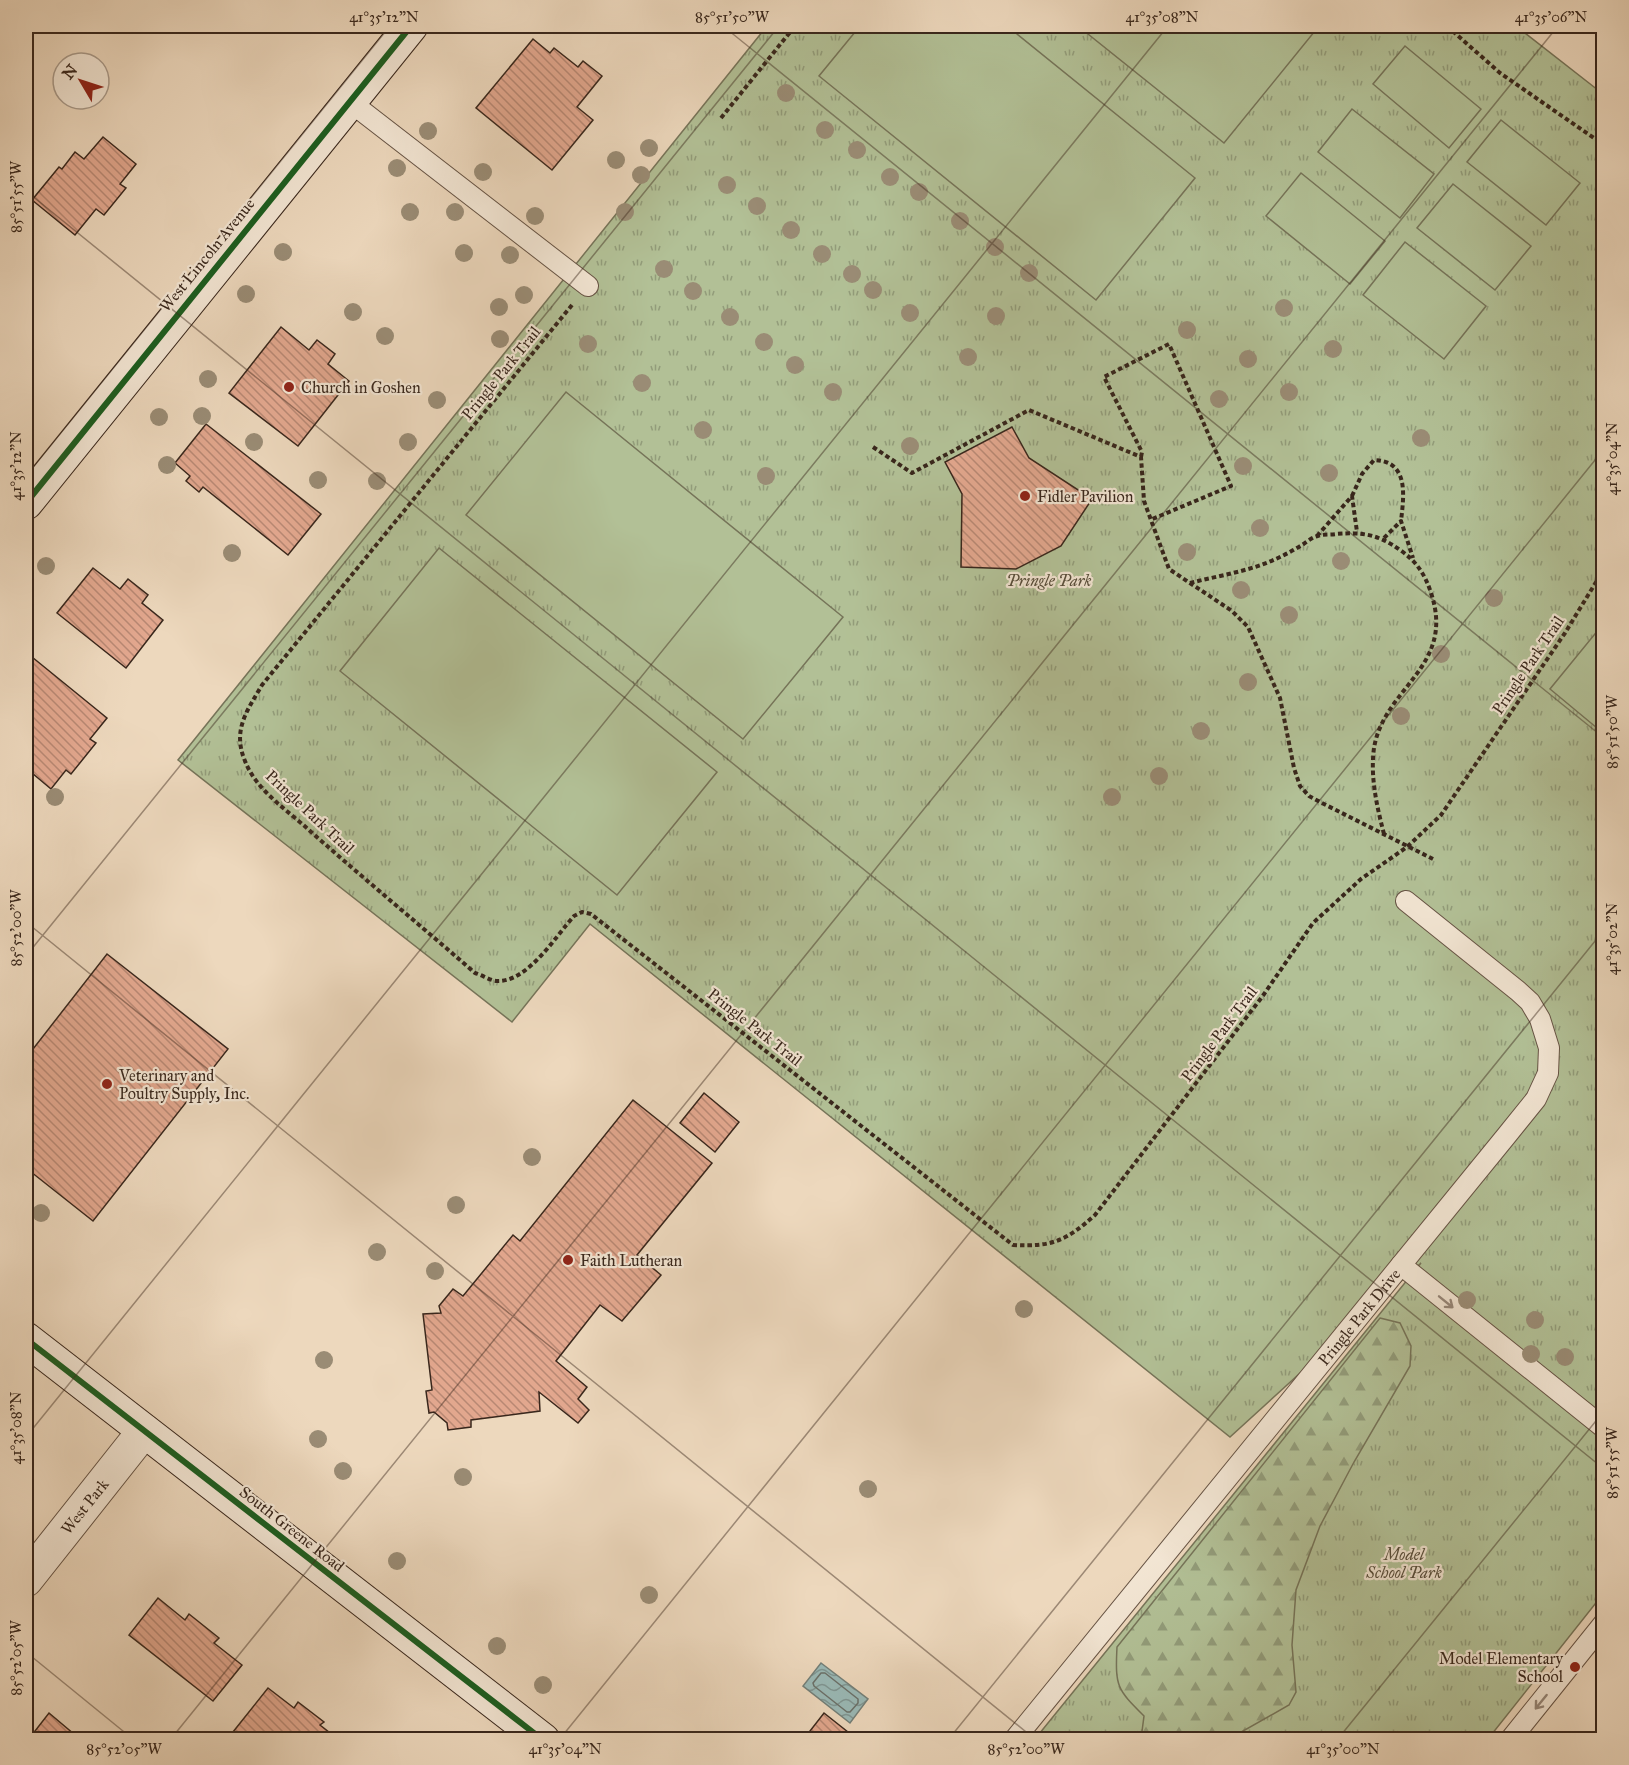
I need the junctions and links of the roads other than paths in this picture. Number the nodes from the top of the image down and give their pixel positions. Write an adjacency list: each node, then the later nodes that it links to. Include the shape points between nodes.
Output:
1 (411, 26): 2 (street, West Lincoln Avenue)
2 (349, 101): 3 (lane); 4 (street, West Lincoln Avenue)
3 (588, 286)
4 (26, 503)
5 (1406, 901): 6 (lane, Pringle Park Drive, via 1530,1002 1549,1048 1548,1073 1536,1099)
6 (1401, 1265): 8 (lane, one-way to 8); 13 (lane, Pringle Park Drive)
7 (26, 1339): 9 (street, South Greene Road)
8 (1604, 1428)
9 (144, 1431): 10 (street, West Park); 12 (street, South Greene Road)
10 (26, 1580)
11 (1604, 1623): 14 (lane, one-way to 14)
12 (543, 1740)
13 (1014, 1740)
14 (1510, 1740)

